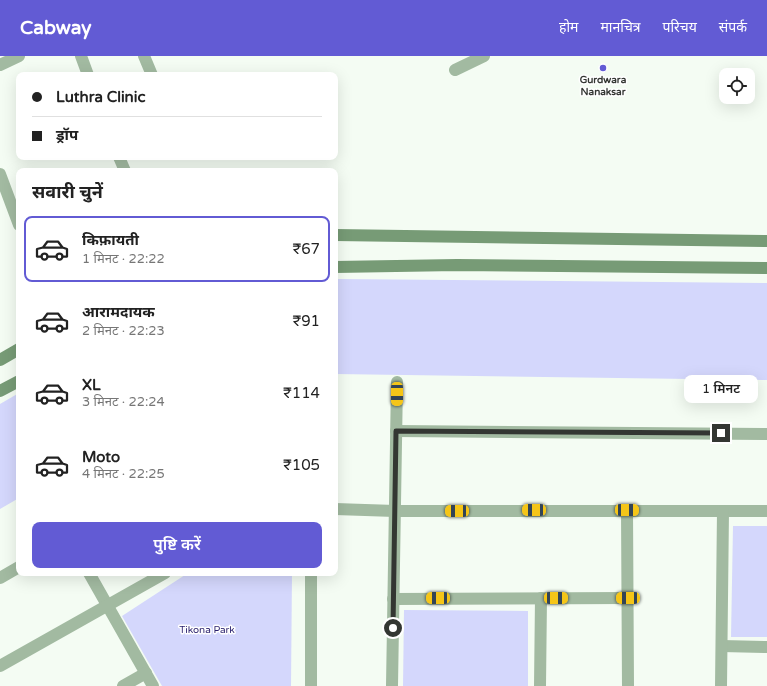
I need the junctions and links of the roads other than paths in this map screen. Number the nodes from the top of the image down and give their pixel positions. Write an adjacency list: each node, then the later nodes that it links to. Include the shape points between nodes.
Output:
1 (19, 56): 5 (street)
2 (81, 56): 7 (street)
3 (144, 56): 8 (street)
4 (484, 56): 6 (street)
5 (0, 65)
6 (455, 70)
7 (87, 72)
8 (151, 72)
9 (0, 174): 10 (street)
10 (16, 218)
11 (338, 235): 12 (street)
12 (767, 241)
13 (338, 267): 14 (street, via 457,265)
14 (767, 268)
15 (16, 351): 16 (street)
16 (0, 360)
17 (397, 382): 20 (street)
18 (16, 383): 19 (street)
19 (0, 391)
20 (396, 431): 21 (street); 24 (street)
21 (767, 434)
22 (338, 509): 24 (street)
23 (627, 510): 24 (street); 25 (street); 34 (street)
24 (395, 511): 32 (street)
25 (723, 511): 26 (street); 36 (street)
26 (767, 511)
27 (16, 569): 31 (street)
28 (91, 576): 35 (street)
29 (160, 576): 35 (street)
30 (311, 576): 42 (street)
31 (0, 578)
32 (393, 598): 33 (street); 43 (street)
33 (541, 598): 34 (street); 44 (street)
34 (628, 598): 45 (street)
35 (107, 605): 38 (street); 39 (street)
36 (722, 646): 37 (street); 46 (street)
37 (767, 647)
38 (0, 666)
39 (146, 673): 40 (street); 41 (street)
40 (123, 686)
41 (153, 686)
42 (311, 686)
43 (392, 686)
44 (540, 686)
45 (628, 686)
46 (722, 686)

